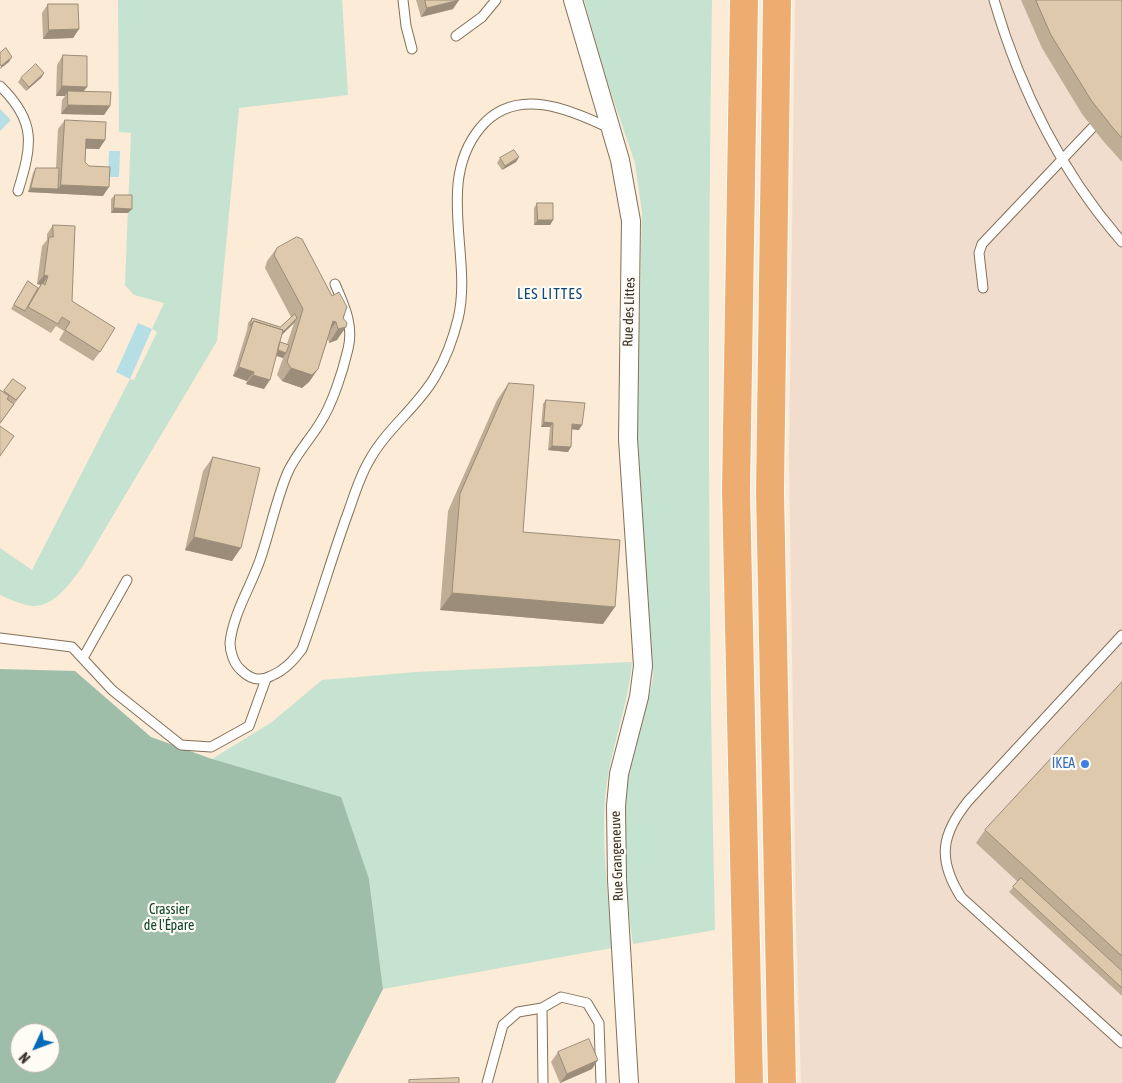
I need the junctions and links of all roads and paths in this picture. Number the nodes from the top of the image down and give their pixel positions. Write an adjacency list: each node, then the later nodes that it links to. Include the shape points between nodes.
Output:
1 (403, 0): 8 (lane)
2 (496, 0): 7 (lane, via 482,17)
3 (573, 0): 11 (street, Rue des Littes)
4 (744, 0): 29 (highway, via 736,490)
5 (777, 0): 30 (highway, via 770,491)
6 (994, 0): 12 (lane, via 1027,92)
7 (456, 36)
8 (412, 49)
9 (0, 86): 13 (lane, via 21,110 28,125 28,152)
10 (1092, 128): 12 (lane)
11 (611, 129): 18 (street, Rue des Littes, via 631,221 628,440); 22 (lane, via 581,114 531,102 495,114 476,133 459,173 456,210 461,281 458,317 449,350 436,376 381,441 368,462 339,536 302,649 291,664)
12 (1062, 159): 14 (lane, via 1081,190); 16 (lane, via 982,244 978,253)
13 (18, 191)
14 (1122, 242)
15 (335, 284): 22 (lane, via 349,317 348,349 326,413 299,451 287,475 261,559 232,629 230,645 238,668 256,680)
16 (982, 288)
17 (126, 580): 21 (lane)
18 (641, 632): 28 (street, Rue Grangeneuve, via 642,680 619,774 616,806)
19 (1122, 635): 24 (lane, via 958,813 944,847 946,867 961,897)
20 (0, 638): 21 (lane, via 72,647)
21 (83, 658): 22 (lane, via 112,690 181,744 211,747 249,726)
22 (266, 679)
23 (542, 1008): 25 (lane, via 518,1012 503,1025); 26 (lane); 27 (lane, via 561,997 587,1003 599,1023)
24 (1122, 1043)
25 (487, 1083)
26 (543, 1083)
27 (601, 1083)
28 (629, 1083)
29 (749, 1083)
30 (782, 1083)

